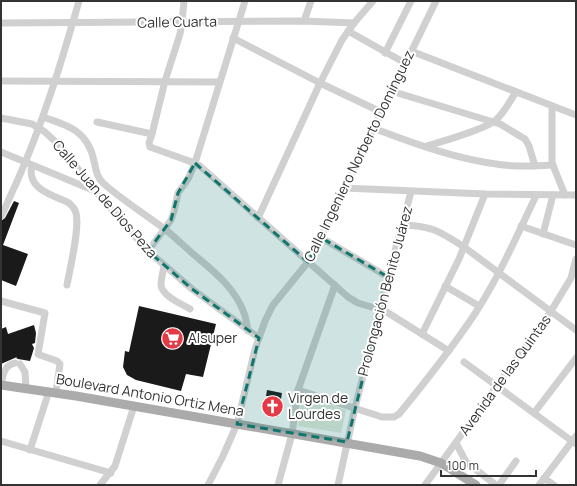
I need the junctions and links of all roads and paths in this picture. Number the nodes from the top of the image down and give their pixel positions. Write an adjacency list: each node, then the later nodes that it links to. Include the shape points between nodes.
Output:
1 (79, 1): 12 (street)
2 (184, 1): 8 (street)
3 (245, 1): 9 (street)
4 (311, 1): 10 (street)
5 (373, 1): 13 (street)
6 (411, 1): 17 (street)
7 (436, 1): 16 (street, Calle Ingeniero Norberto Domínguez)
8 (182, 22): 9 (street, Calle Cuarta); 12 (street, Calle Cuarta); 21 (street)
9 (238, 22): 10 (street, Calle Cuarta); 15 (street)
10 (304, 22): 13 (street, Calle Cuarta)
11 (1, 23): 12 (street, Calle Cuarta)
12 (73, 23): 20 (street)
13 (354, 23): 14 (street)
14 (348, 31): 17 (street); 23 (street)
15 (233, 38): 22 (street); 23 (street)
16 (411, 51): 18 (street, Calle Ingeniero Norberto Domínguez); 25 (street)
17 (385, 53): 18 (street)
18 (405, 63): 24 (street, Calle Ingeniero Norberto Domínguez)
19 (1, 81): 20 (street)
20 (55, 81): 21 (street); 29 (street)
21 (165, 81): 22 (street); 35 (street)
22 (219, 82): 38 (street)
23 (320, 83): 27 (street); 53 (street)
24 (391, 91): 27 (street, Calle Ingeniero Norberto Domínguez); 32 (street)
25 (516, 92): 26 (street); 32 (street)
26 (552, 106): 28 (street); 40 (street)
27 (381, 112): 34 (street, Calle Ingeniero Norberto Domínguez)
28 (576, 115)
29 (43, 117): 33 (street); 42 (street, via 74,128 82,135 89,144)
30 (1, 118): 33 (street, Calle Juan de Dios Peza)
31 (97, 122): 35 (street)
32 (492, 122): 36 (street); 41 (street, via 525,139)
33 (39, 127): 39 (street); 43 (street, Calle Juan de Dios Peza, via 60,146)
34 (373, 128): 36 (street); 44 (street, Calle Ingeniero Norberto Domínguez)
35 (152, 134): 38 (street, via 149,145 152,148)
36 (427, 146): 41 (street, via 482,162)
37 (2, 155): 39 (street)
38 (195, 163): 53 (street); 56 (street, via 178,193 173,216)
39 (29, 164): 45 (street); 52 (street); 67 (street, via 36,186 69,203 76,211 77,225)
40 (553, 165): 41 (street); 49 (street)
41 (535, 166)
42 (96, 172): 43 (street); 56 (street, via 102,182)
43 (86, 180): 45 (street, Calle Juan de Dios Peza)
44 (344, 188): 46 (street); 58 (street, Calle Ingeniero Norberto Domínguez)
45 (96, 192): 61 (street, Calle Juan de Dios Peza)
46 (411, 192): 47 (street); 54 (street, Prolongación Benito Juárez)
47 (485, 194): 51 (street); 60 (street)
48 (553, 195): 49 (street); 51 (street); 57 (street)
49 (565, 195): 50 (street)
50 (576, 195)
51 (536, 196): 55 (street)
52 (1, 216)
53 (258, 218): 63 (street)
54 (403, 225): 60 (street, via 436,230); 66 (street, Prolongación Benito Juárez)
55 (522, 226): 57 (street); 65 (street)
56 (165, 230): 61 (street); 75 (street, via 224,280 244,312)
57 (543, 234): 59 (street)
58 (320, 237): 63 (street, Calle Ingeniero Norberto Domínguez); 66 (street)
59 (576, 245)
60 (464, 247): 65 (street); 69 (street)
61 (148, 251): 64 (street, Calle Juan de Dios Peza)
62 (576, 259): 74 (street, Avenida de las Quintas, via 571,278)
63 (308, 262): 68 (street); 78 (street, Calle Ingeniero Norberto Domínguez, via 273,305)
64 (164, 266): 72 (street, via 162,290); 75 (street, Calle Juan de Dios Peza)
65 (498, 273): 71 (street); 74 (street)
66 (388, 277): 73 (street, Prolongación Benito Juárez)
67 (67, 285)
68 (335, 285): 73 (street, via 352,300); 85 (street)
69 (445, 286): 71 (street); 77 (street)
70 (1, 301): 86 (street, via 45,313 38,354 60,364)
71 (479, 306): 79 (street)
72 (190, 309)
73 (380, 309): 77 (street); 88 (street, Prolongación Benito Juárez)
74 (551, 311): 76 (street); 83 (street, Avenida de las Quintas)
75 (248, 330): 78 (street, Calle Juan de Dios Peza)
76 (576, 330)
77 (422, 334): 79 (street)
78 (259, 338): 90 (street, Calle Ingeniero Norberto Domínguez)
79 (448, 351): 88 (street, via 400,414 382,417)
80 (576, 358): 89 (street)
81 (464, 362): 83 (street)
82 (1, 385): 84 (main road, Boulevard Antonio Ortiz Mena); 84 (street, via 8,365 18,363 25,372)
83 (498, 386): 89 (street); 95 (street, Avenida de las Quintas)
84 (26, 388): 86 (main road, Boulevard Antonio Ortiz Mena)
85 (298, 390): 88 (street); 91 (street)
86 (53, 392): 87 (main road, Boulevard Antonio Ortiz Mena); 96 (street)
87 (134, 406): 90 (main road, Boulevard Antonio Ortiz Mena); 99 (street, via 119,458)
88 (355, 408): 94 (street, Prolongación Benito Juárez)
89 (534, 414): 92 (street)
90 (238, 424): 91 (main road, Boulevard Antonio Ortiz Mena); 103 (street, Calle Ingeniero Norberto Domínguez)
91 (292, 434): 94 (main road, Boulevard Antonio Ortiz Mena); 104 (street)
92 (575, 440): 101 (street)
93 (1, 441): 96 (street)
94 (347, 442): 98 (main road, Boulevard Antonio Ortiz Mena); 100 (street, Prolongación Benito Juárez)
95 (456, 443): 98 (street, Avenida de las Quintas); 109 (street, via 466,462)
96 (30, 450): 99 (street)
97 (516, 461): 109 (street)
98 (441, 462): 107 (street, Avenida de las Quintas); 108 (main road, Boulevard Antonio Ortiz Mena)
99 (111, 473): 102 (street)
100 (340, 477): 105 (street, Prolongación Benito Juárez); 106 (street)
101 (544, 478): 110 (street); 111 (street)
102 (100, 485)
103 (208, 485)
104 (278, 485)
105 (338, 485)
106 (345, 485)
107 (425, 485)
108 (476, 485)
109 (498, 485)
110 (540, 485)
111 (554, 485)

